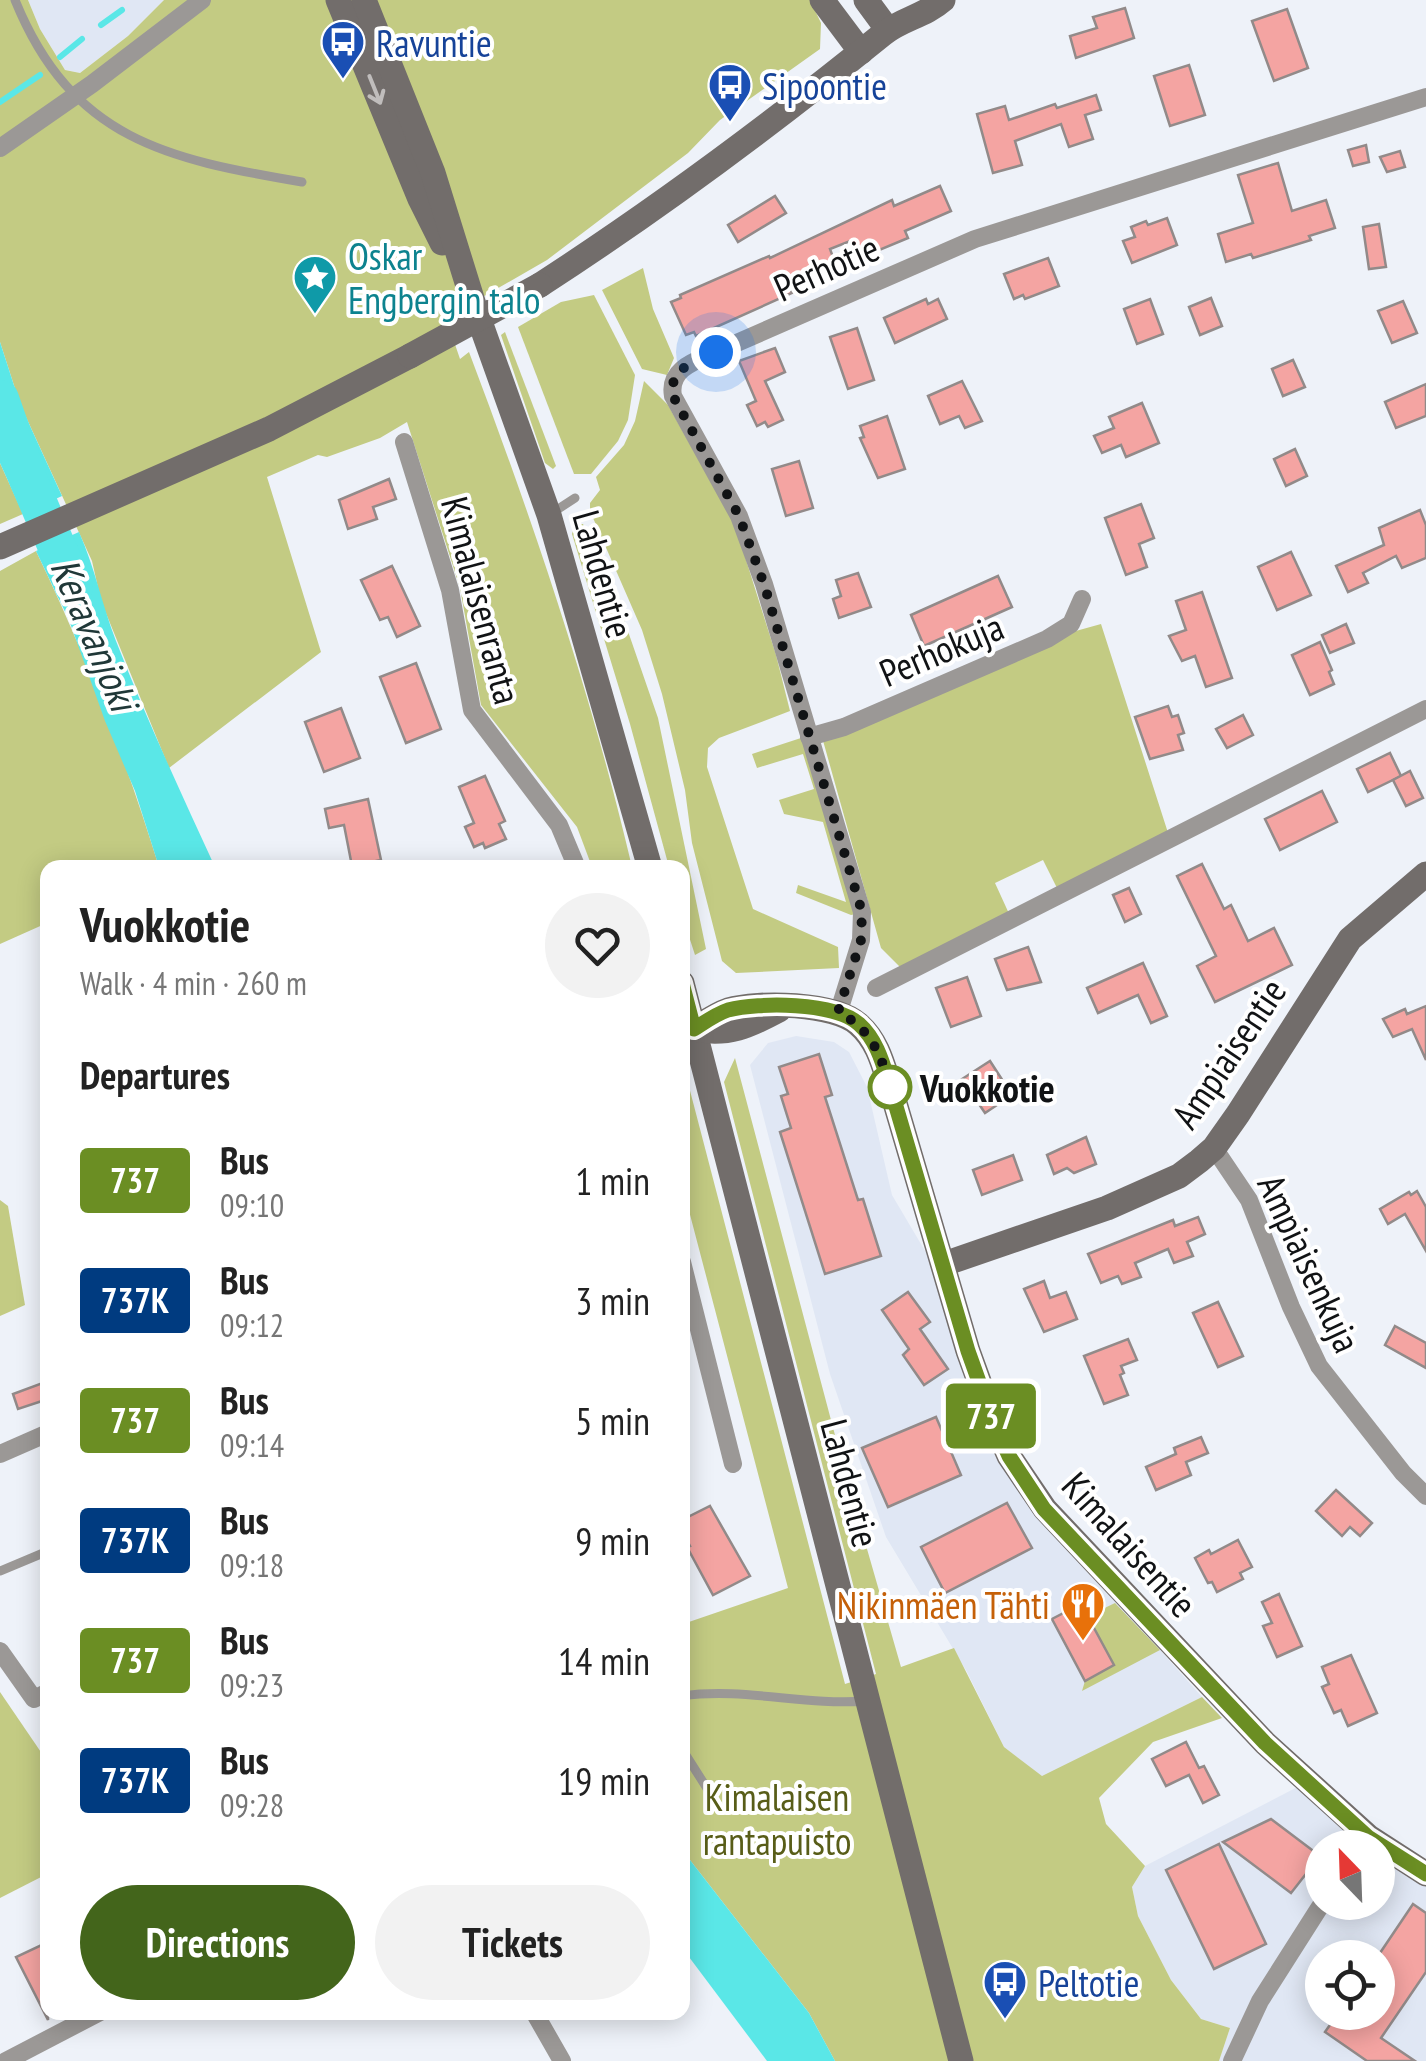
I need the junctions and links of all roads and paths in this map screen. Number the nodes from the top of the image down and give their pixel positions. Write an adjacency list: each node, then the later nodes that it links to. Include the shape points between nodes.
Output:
1 (15, 0): 12 (lane)
2 (202, 0): 9 (street)
3 (338, 0): 16 (main road, Lahdentie, one-way to 16, via 420,199)
4 (364, 0): 16 (main road, Lahdentie, via 433,174)
5 (822, 0): 11 (main road)
6 (866, 0): 10 (main road)
7 (907, 0): 10 (main road)
8 (943, 0): 10 (main road)
9 (178, 6): 12 (street)
10 (888, 30): 11 (main road)
11 (861, 52): 20 (main road, bridge, via 584,268 268,429)
12 (73, 97): 14 (street); 15 (lane, via 176,156)
13 (1426, 98): 23 (street, Perhotie, via 975,239 675,375 673,396 739,516)
14 (0, 148)
15 (302, 182)
16 (474, 305): 19 (main road, Lahdentie)
17 (404, 442): 24 (street, Kimalaisenranta, via 450,590 472,710 559,825)
18 (575, 498): 19 (lane)
19 (549, 515): 25 (main road, Lahdentie)
20 (0, 547)
21 (1082, 599): 23 (street, Perhokuja, via 1072,624 1047,639 844,727)
22 (1426, 708): 27 (street)
23 (808, 736): 28 (street, Perhotie, via 862,912 861,940)
24 (574, 860)
25 (648, 860)
26 (1426, 874): 31 (main road, Ampiaisentie, via 1350,939)
27 (876, 988)
28 (838, 1012): 29 (main road, via 748,1006); 32 (main road, Kimalaisentie, via 856,1021 880,1056)
29 (690, 1028)
30 (690, 1036): 43 (main road, Lahdentie)
31 (1214, 1148): 32 (main road, Ampiaisentie, via 1179,1176 1107,1208); 37 (street, Ampiaisenkuja, via 1249,1200 1319,1366)
32 (944, 1264): 46 (main road, Kimalaisentie, via 992,1418 1044,1509)
33 (690, 1294): 36 (street)
34 (40, 1436): 35 (street)
35 (0, 1454)
36 (733, 1464)
37 (1426, 1496)
38 (40, 1555): 39 (lane)
39 (0, 1571)
40 (0, 1651): 41 (street, via 34,1698)
41 (40, 1695)
42 (690, 1695): 43 (lane)
43 (869, 1700): 54 (main road, Lahdentie)
44 (690, 1762): 45 (lane)
45 (710, 1793)
46 (1353, 1830)
47 (1395, 1858): 48 (main road, Kimalaisentie)
48 (1426, 1874)
49 (1312, 1920): 55 (street, via 1260,2001)
50 (85, 2020): 52 (street)
51 (539, 2020): 53 (street)
52 (6, 2061)
53 (562, 2061)
54 (961, 2061)
55 (1232, 2061)

